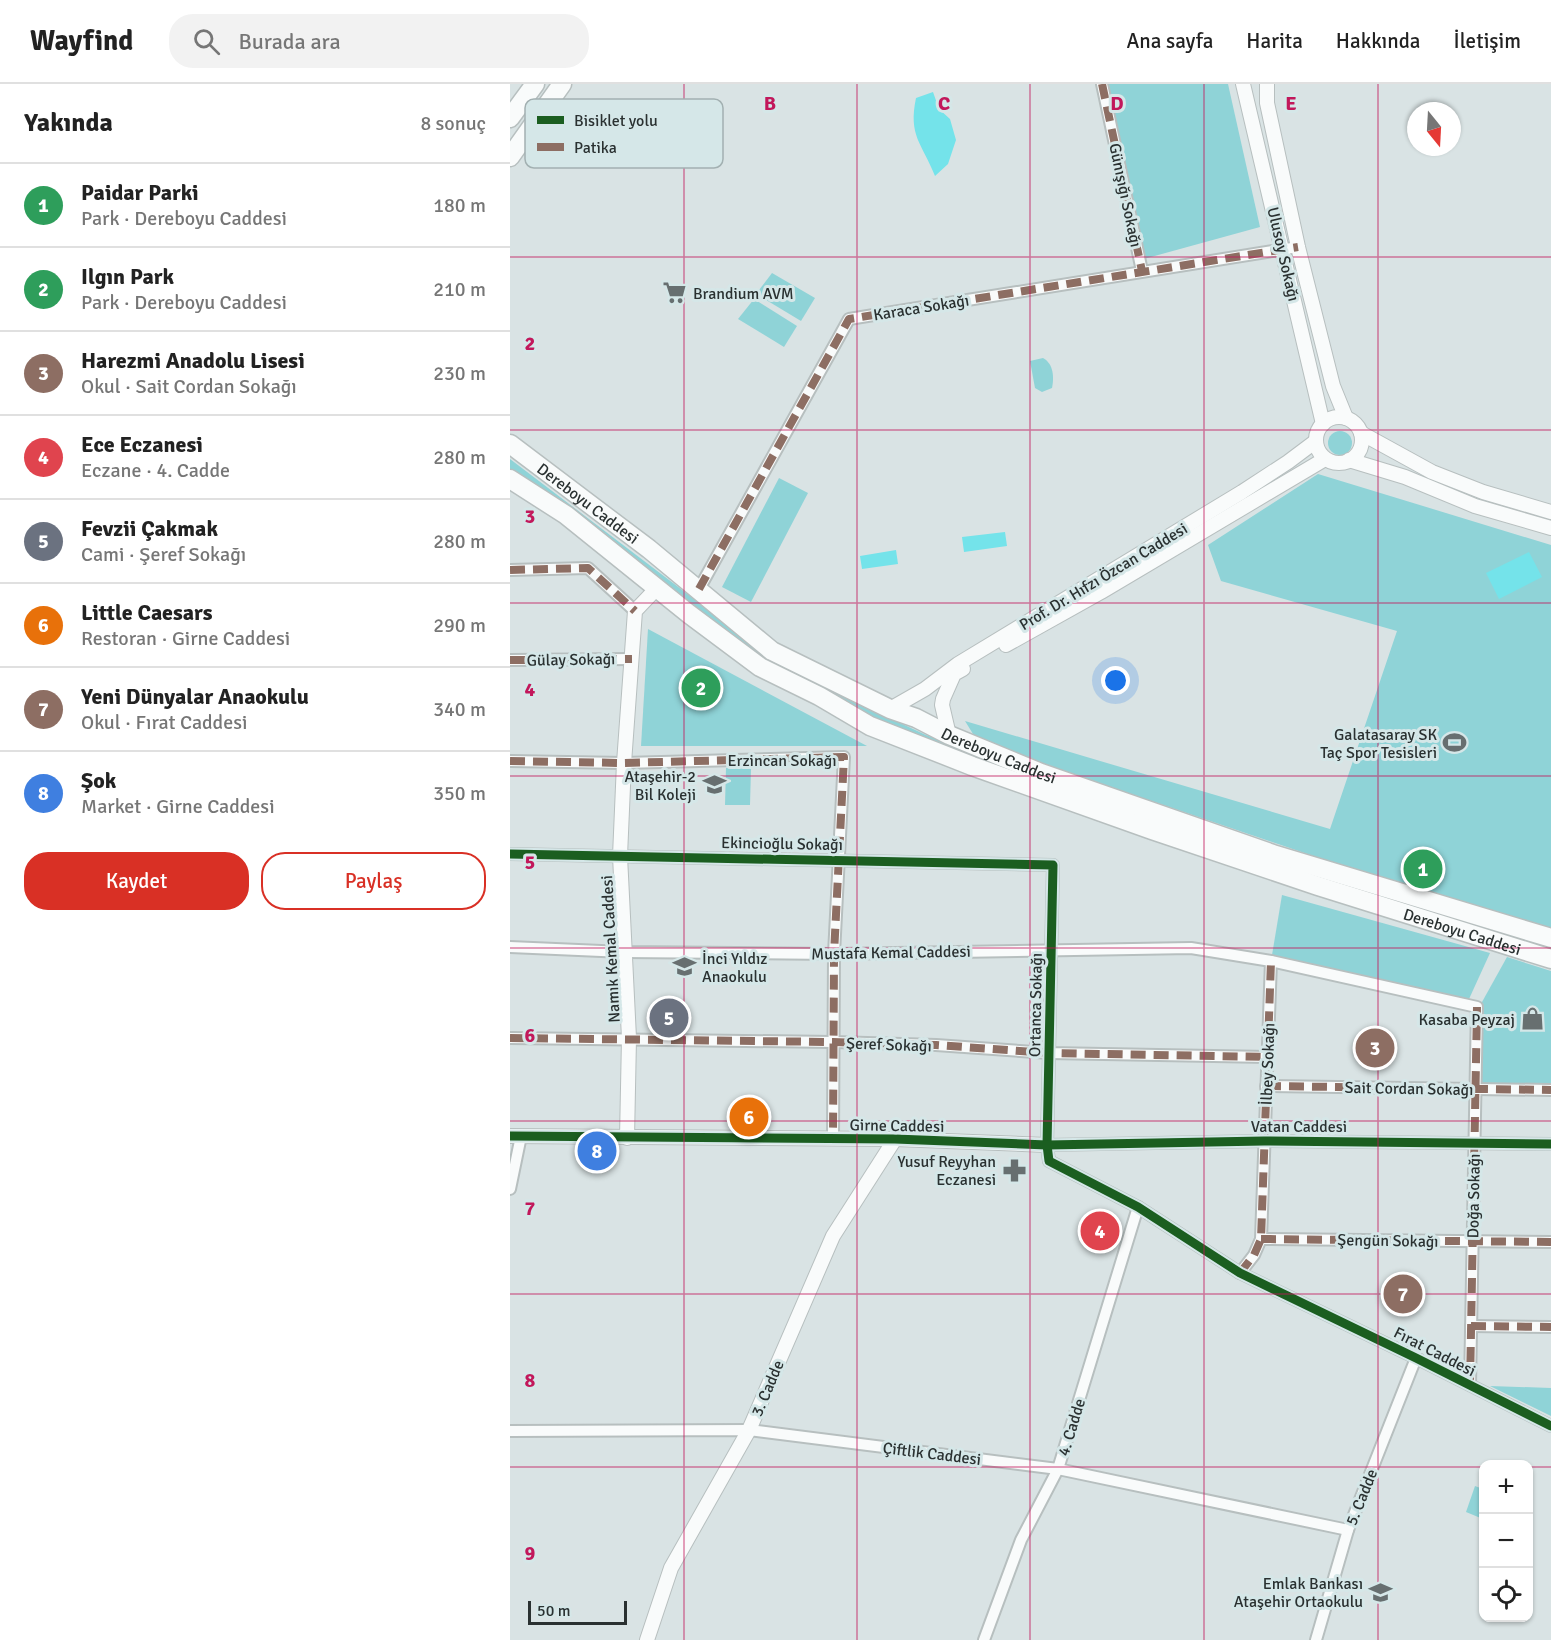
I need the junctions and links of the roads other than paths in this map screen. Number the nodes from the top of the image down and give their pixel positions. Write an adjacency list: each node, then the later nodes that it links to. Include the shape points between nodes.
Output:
1 (535, 84): 7 (main road)
2 (562, 84): 6 (main road)
3 (1102, 84): 12 (street, Günışığı Sokağı)
4 (1243, 84): 11 (street, Ulusoy Sokağı)
5 (1267, 84): 10 (street, Ulusoy Sokağı, via 1267,104)
6 (551, 99)
7 (510, 118)
8 (525, 136): 9 (main road)
9 (510, 157)
10 (1298, 247): 11 (street, Karaca Sokağı); 13 (street, Ulusoy Sokağı, via 1333,386)
11 (1283, 249): 12 (street, Karaca Sokağı); 14 (street, Ulusoy Sokağı)
12 (1142, 271): 25 (street, Karaca Sokağı, via 849,319)
13 (1346, 418): 14 (street, via 1332,418); 15 (street)
14 (1323, 424): 16 (street)
15 (1361, 433): 19 (street, via 1361,447); 21 (street, via 1432,472)
16 (1316, 441): 18 (street); 29 (street, Prof. Dr. Hıfzı Özcan Caddesi, via 1242,492 958,664)
17 (510, 444): 25 (main road, Dereboyu Caddesi)
18 (1325, 459): 19 (street, via 1339,463); 30 (street, Prof. Dr. Hıfzı Özcan Caddesi, via 954,674 942,705)
19 (1349, 460): 22 (street, via 1405,477 1475,506)
20 (510, 479): 24 (main road, Dereboyu Caddesi, via 566,515)
21 (1551, 512)
22 (1551, 528)
23 (510, 570): 26 (street, via 588,568)
24 (657, 588): 26 (street); 42 (main road, Dereboyu Caddesi, via 760,667 879,730 1152,830)
25 (699, 589): 29 (main road, Dereboyu Caddesi, via 772,651)
26 (635, 611): 27 (street, Namık Kemal Caddesi)
27 (632, 658): 28 (street, Gülay Sokağı); 32 (street, Namık Kemal Caddesi)
28 (510, 660)
29 (890, 710): 30 (main road, Dereboyu Caddesi)
30 (949, 735): 37 (main road, Dereboyu Caddesi, via 1041,773 1273,854)
31 (510, 761): 32 (street, Erzincan Sokağı)
32 (624, 763): 34 (street, Namık Kemal Caddesi); 35 (street, Erzincan Sokağı, via 844,757)
33 (510, 854): 34 (street, Ekincioğlu Sokağı)
34 (620, 856): 35 (street, Ekincioğlu Sokağı); 40 (street, Namık Kemal Caddesi)
35 (837, 859): 36 (street, Ekincioğlu Sokağı); 41 (street, Erzincan Sokağı)
36 (1053, 865): 39 (street, Ortanca Sokağı)
37 (1551, 938)
38 (510, 947): 40 (street, Mustafa Kemal Caddesi)
39 (1051, 949): 41 (street, Mustafa Kemal Caddesi); 43 (street, Mustafa Kemal Caddesi, via 1191,948); 48 (street, Ortanca Sokağı)
40 (624, 952): 41 (street, Mustafa Kemal Caddesi); 46 (street, Namık Kemal Caddesi)
41 (834, 954): 47 (street, Erzincan Sokağı)
42 (1551, 959)
43 (1271, 961): 44 (street, Mustafa Kemal Caddesi); 49 (street, İlbey Sokağı)
44 (1477, 1007): 51 (street, Doğa Sokağı)
45 (510, 1038): 46 (street, Şeref Sokağı)
46 (630, 1038): 47 (street, Şeref Sokağı); 54 (street, Namık Kemal Caddesi)
47 (833, 1042): 48 (street, Şeref Sokağı); 55 (street, Erzincan Sokağı)
48 (1049, 1053): 49 (street, Şeref Sokağı); 60 (street, Ortanca Sokağı)
49 (1268, 1057): 50 (street, İlbey Sokağı)
50 (1266, 1086): 51 (street, Sait Cordan Sokağı); 57 (street, İlbey Sokağı)
51 (1475, 1089): 52 (street, Sait Cordan Sokağı); 58 (street, Doğa Sokağı)
52 (1551, 1090)
53 (516, 1136): 54 (street, Girne Caddesi); 61 (street)
54 (627, 1138): 55 (street, Girne Caddesi)
55 (833, 1139): 56 (street, Girne Caddesi)
56 (895, 1139): 60 (street, Girne Caddesi); 72 (street, 3. Cadde, via 833,1236)
57 (1264, 1141): 58 (street, Vatan Caddesi); 60 (street, Vatan Caddesi); 63 (street, İlbey Sokağı)
58 (1474, 1143): 59 (street, Vatan Caddesi); 64 (street, Doğa Sokağı)
59 (1551, 1144)
60 (1047, 1145): 62 (street, via 1049,1161)
61 (510, 1189)
62 (1138, 1207): 66 (street); 74 (street, 4. Cadde)
63 (1261, 1239): 64 (street, Şengün Sokağı); 66 (street)
64 (1473, 1241): 65 (street, Şengün Sokağı); 67 (street, Doğa Sokağı)
65 (1551, 1242)
66 (1240, 1273): 69 (street, Fırat Caddesi)
67 (1471, 1326): 68 (street); 70 (street, Doğa Sokağı)
68 (1551, 1327)
69 (1416, 1358): 70 (street, Fırat Caddesi); 75 (street, 5. Cadde)
70 (1470, 1385): 71 (street, Fırat Caddesi)
71 (1551, 1426)
72 (749, 1430): 73 (street, Çiftlik Caddesi); 74 (street, Çiftlik Caddesi); 76 (street, 3. Cadde, via 671,1568)
73 (510, 1431)
74 (1058, 1469): 75 (street, Çiftlik Caddesi); 77 (street, 4. Cadde, via 1021,1540)
75 (1348, 1530): 78 (street, 5. Cadde)
76 (647, 1640)
77 (984, 1640)
78 (1316, 1640)

